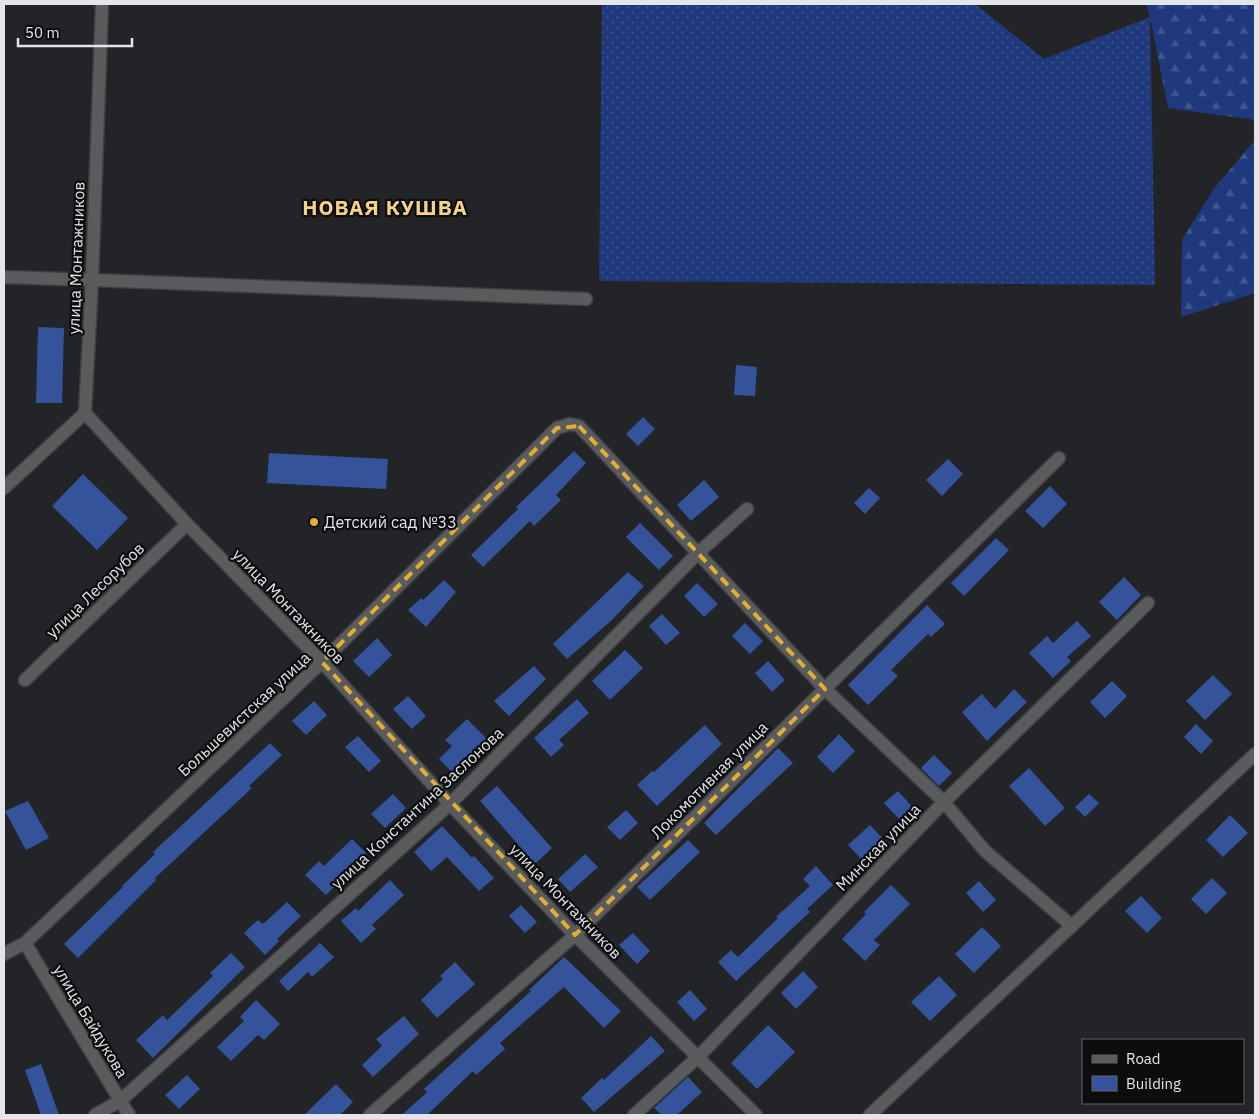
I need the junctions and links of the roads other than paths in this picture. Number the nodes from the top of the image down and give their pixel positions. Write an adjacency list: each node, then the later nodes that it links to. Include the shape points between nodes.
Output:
1 (102, 4): 3 (street, улица Монтажников)
2 (4, 277): 3 (street)
3 (92, 280): 4 (street); 5 (street, улица Монтажников)
4 (586, 299)
5 (85, 413): 7 (street); 9 (street, улица Монтажников)
6 (1059, 458): 14 (street, Локомотивная улица)
7 (4, 488)
8 (747, 509): 10 (street, улица Константина Заслонова)
9 (187, 524): 12 (street, улица Монтажников); 13 (street, улица Лесорубов)
10 (697, 554): 12 (street, Большевистская улица, via 579,426 562,425); 14 (street); 17 (street, улица Константина Заслонова)
11 (1148, 603): 16 (street, Минская улица)
12 (322, 662): 17 (street, улица Монтажников); 20 (street, Большевистская улица)
13 (25, 680)
14 (825, 689): 16 (street); 19 (street, Локомотивная улица)
15 (1255, 754): 18 (street)
16 (944, 802): 18 (street, via 985,851); 22 (street, Минская улица)
17 (450, 804): 19 (street, улица Монтажников); 23 (street, улица Константина Заслонова)
18 (1072, 926): 29 (street)
19 (575, 935): 22 (street, улица Монтажников); 26 (street, Локомотивная улица)
20 (25, 944): 21 (street, Большевистская улица); 23 (street, улица Байдукова)
21 (4, 954)
22 (698, 1057): 27 (street, Минская улица); 28 (street, улица Монтажников)
23 (120, 1101): 24 (street, улица Константина Заслонова); 25 (street, улица Байдукова)
24 (95, 1115)
25 (130, 1115)
26 (370, 1115)
27 (634, 1115)
28 (756, 1115)
29 (870, 1115)

